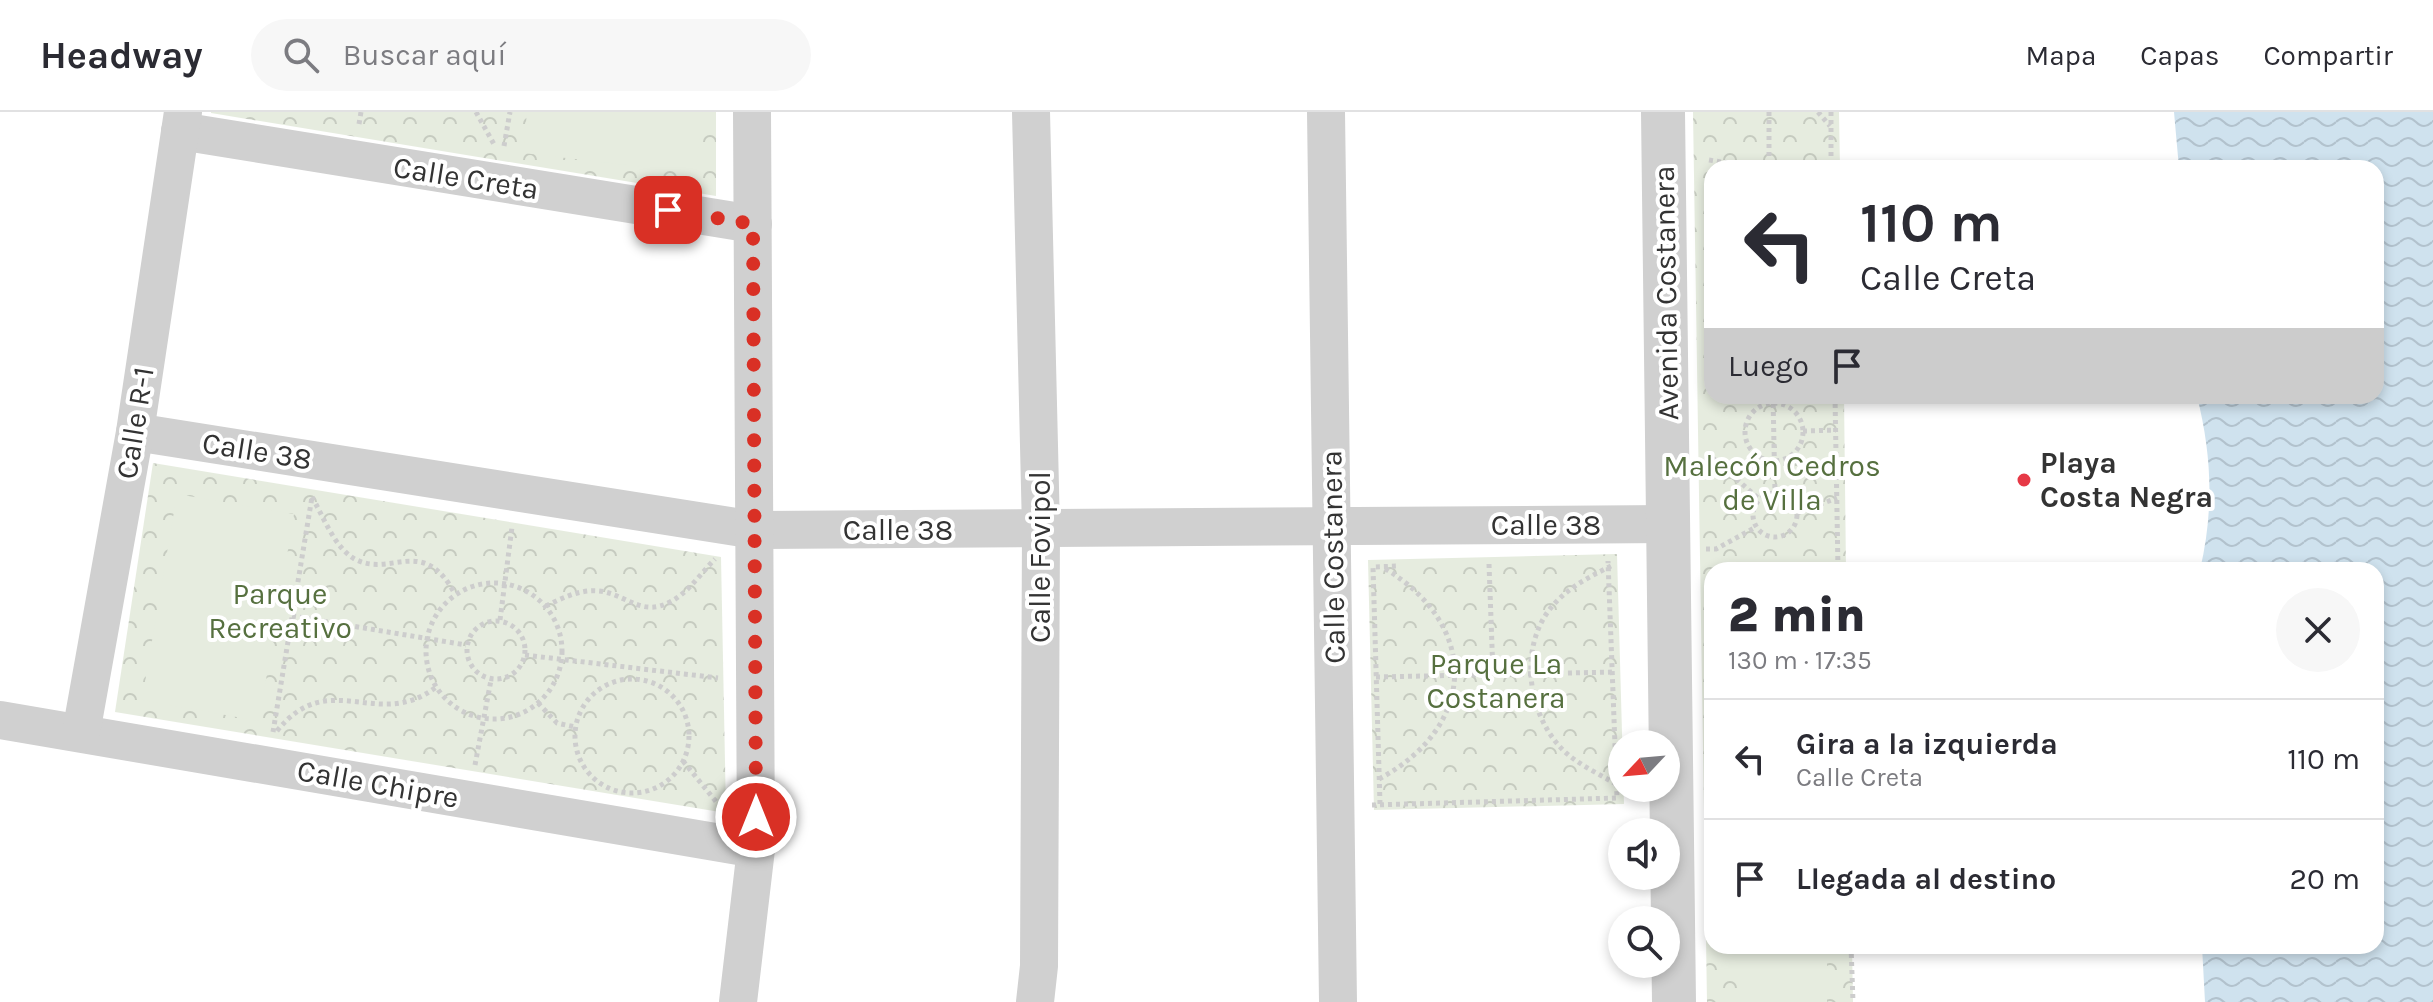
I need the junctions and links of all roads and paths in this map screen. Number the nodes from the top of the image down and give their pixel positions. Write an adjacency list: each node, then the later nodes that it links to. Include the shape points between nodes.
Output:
1 (752, 112): 12 (street)
2 (1031, 112): 34 (street, Calle Fovipol)
3 (1326, 112): 30 (street, Calle Costanera)
4 (1663, 112): 20 (street, Avenida Costanera)
5 (1769, 112): 10 (path)
6 (1818, 112): 9 (path)
7 (1831, 112): 9 (path)
8 (181, 121): 12 (street, Calle Creta); 19 (street, Calle R-1)
9 (1831, 127): 11 (path)
10 (1769, 160)
11 (1831, 160)
12 (753, 224): 35 (street)
13 (1765, 404): 21 (path, via 1753,412 1745,433 1754,454)
14 (1773, 404): 21 (path)
15 (1783, 404): 18 (path, via 1794,410)
16 (1835, 404): 17 (path)
17 (1836, 430): 18 (path); 26 (path)
18 (1803, 431): 21 (path, via 1796,453)
19 (135, 432): 35 (street, Calle 38); 74 (street, Calle R-1)
20 (1668, 460): 27 (path, via 1714,459); 36 (street, Avenida Costanera)
21 (1775, 461): 23 (path)
22 (296, 493): 24 (path)
23 (1775, 493): 27 (path); 28 (path, via 1787,496)
24 (312, 496): 25 (path); 49 (path, via 352,557 375,564 402,559 429,565); 51 (path)
25 (327, 498)
26 (1837, 498): 28 (path); 40 (path)
27 (1759, 499): 32 (path, via 1752,517)
28 (1797, 513): 32 (path, via 1791,532 1782,537 1772,538)
29 (497, 524): 31 (path)
30 (1333, 526): 34 (street, Calle 38); 36 (street, Calle 38); 93 (street, Calle Costanera)
31 (512, 527): 33 (path); 48 (path)
32 (1756, 527): 36 (path, via 1716,549)
33 (528, 529)
34 (1041, 529): 35 (street, Calle 38); 92 (street, Calle Fovipol)
35 (755, 530): 89 (street)
36 (1670, 537): 94 (street, Avenida Costanera)
37 (700, 555): 38 (path)
38 (716, 558): 47 (path); 50 (path, via 680,596 653,608 591,591)
39 (1596, 561): 46 (path, via 1611,561)
40 (1838, 562)
41 (1504, 563): 43 (path)
42 (1473, 564): 43 (path)
43 (1489, 564): 61 (path)
44 (1381, 566): 45 (path); 62 (path, via 1425,599 1442,624); 63 (path, via 1373,567)
45 (1412, 566)
46 (1611, 566): 59 (path); 60 (path, via 1582,580 1549,611 1539,626)
47 (716, 573)
48 (505, 583): 49 (path, via 485,582); 50 (path, via 523,588); 52 (path)
49 (455, 594): 53 (path, via 437,612)
50 (546, 606): 56 (path, via 561,632)
51 (292, 616): 53 (path); 76 (path)
52 (500, 620): 54 (path, via 478,626); 55 (path, via 520,632)
53 (427, 640): 54 (path); 67 (path, via 427,669)
54 (466, 645): 66 (path, via 472,667)
55 (525, 655): 56 (path); 66 (path, via 514,674)
56 (562, 659): 58 (path); 69 (path, via 551,689)
57 (718, 663): 64 (path)
58 (641, 669): 64 (path); 65 (path)
59 (1614, 672): 60 (path); 73 (path)
60 (1531, 673): 61 (path); 82 (path, via 1535,700 1563,750)
61 (1493, 674): 62 (path)
62 (1453, 675): 63 (path); 81 (path, via 1449,713 1428,743)
63 (1376, 677): 81 (path)
64 (718, 678): 68 (path)
65 (641, 679): 72 (path, via 606,685 591,696); 84 (path, via 657,684 683,709 689,745 673,776 659,787)
66 (491, 680): 70 (path)
67 (436, 687): 70 (path, via 449,702); 76 (path, via 393,706 351,699 318,701 300,709)
68 (719, 693)
69 (538, 703): 70 (path, via 522,714); 72 (path, via 557,723)
70 (484, 719): 79 (path)
71 (0, 720): 74 (street, Calle Chipre)
72 (575, 727): 84 (path, via 582,762 607,787)
73 (1616, 730)
74 (81, 733): 89 (street, Calle Chipre)
75 (257, 733): 76 (path)
76 (273, 736): 77 (path)
77 (288, 738)
78 (459, 766): 79 (path)
79 (475, 768): 80 (path)
80 (490, 771)
81 (1379, 779): 87 (path, via 1380,804)
82 (1608, 779)
83 (594, 787): 84 (path)
84 (624, 792): 86 (path)
85 (721, 794): 88 (path, via 721,808)
86 (652, 797)
87 (1608, 798)
88 (707, 806)
89 (756, 849): 91 (street)
90 (1851, 954): 95 (path)
91 (738, 1002)
92 (1035, 1002)
93 (1338, 1002)
94 (1674, 1002)
95 (1853, 1002)

